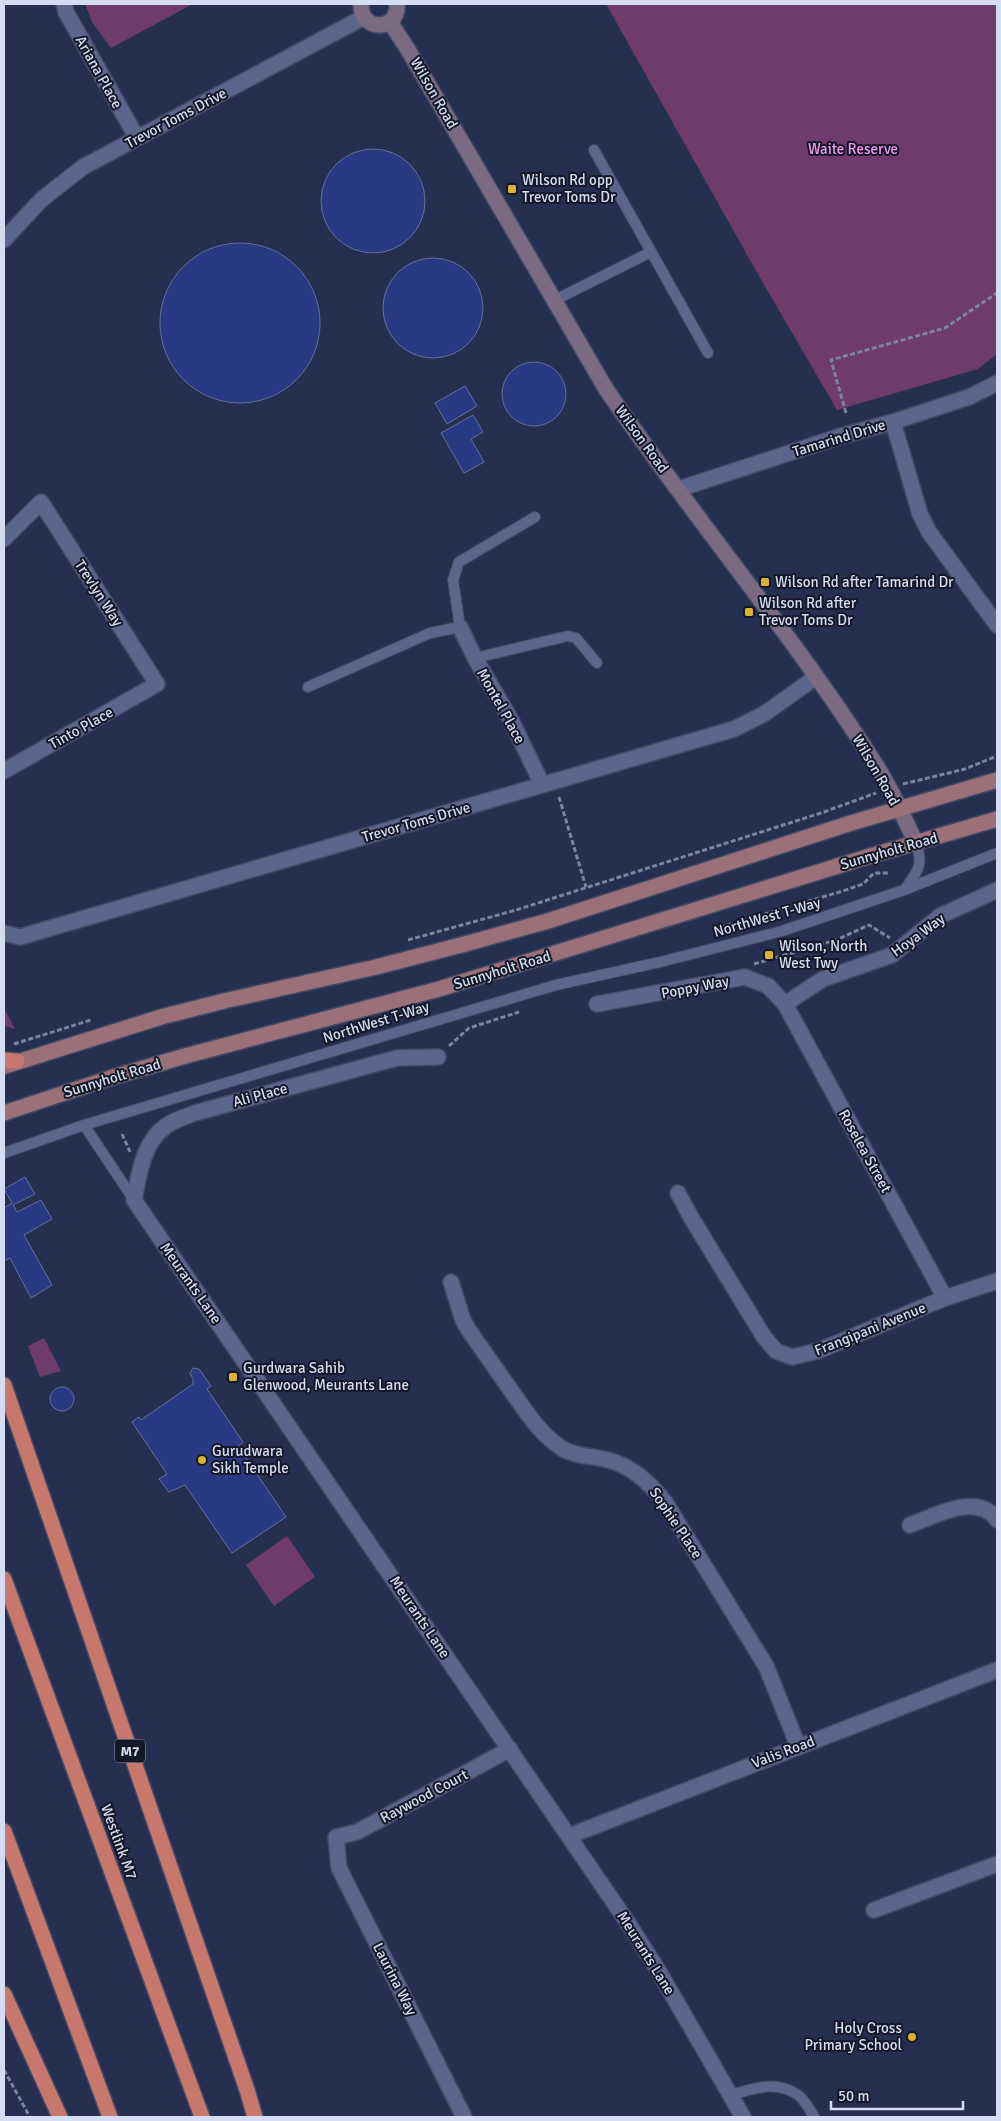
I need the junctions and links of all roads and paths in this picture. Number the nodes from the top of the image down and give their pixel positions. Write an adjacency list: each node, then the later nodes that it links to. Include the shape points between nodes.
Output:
1 (64, 4): 5 (street, Ariana Place)
2 (397, 4): 4 (street)
3 (362, 10): 4 (street, via 370,23); 5 (street, Trevor Toms Drive)
4 (390, 22): 10 (street, Wilson Road)
5 (137, 138): 7 (street, Trevor Toms Drive, via 83,167 41,200)
6 (594, 150): 8 (lane)
7 (4, 240)
8 (651, 252): 10 (lane); 11 (lane)
9 (997, 293): 13 (path, via 945,328 831,360)
10 (555, 300): 15 (street, Wilson Road, via 606,389)
11 (708, 353)
12 (997, 383): 14 (street, Tamarind Drive, via 969,397)
13 (846, 413)
14 (893, 422): 15 (street, Tamarind Drive); 18 (street, via 929,532)
15 (678, 489): 22 (street, Wilson Road)
16 (535, 518): 19 (lane, via 459,562 453,580)
17 (4, 540): 23 (street, Trevlyn Way, via 41,502)
18 (997, 625)
19 (460, 627): 20 (street, Montel Place); 24 (lane, via 430,633)
20 (475, 658): 21 (lane, via 568,636 576,638); 29 (street, Montel Place)
21 (597, 663)
22 (816, 676): 29 (street, Trevor Toms Drive, via 764,714 734,729); 31 (street, Wilson Road, via 875,763)
23 (157, 684): 26 (street, Tinto Place)
24 (308, 687)
25 (997, 756): 27 (path, via 965,769)
26 (4, 770)
27 (914, 780)
28 (997, 780): 31 (main road)
29 (548, 783): 36 (path); 40 (street, Trevor Toms Drive, via 20,937)
30 (861, 797): 36 (path, via 828,811)
31 (899, 809): 33 (street, Wilson Road); 47 (main road, via 548,921 430,953 161,1017)
32 (997, 819): 33 (main road, Sunnyholt Road)
33 (916, 843): 37 (lane, via 921,855 920,864); 48 (main road, Sunnyholt Road, via 439,990 185,1056)
34 (997, 853): 37 (lane, NorthWest T-Way)
35 (888, 873): 39 (path, via 874,873 863,884)
36 (586, 887): 41 (path)
37 (904, 890): 49 (lane, NorthWest T-Way, via 782,931 556,985)
38 (997, 890): 43 (street, Hoya Way, via 940,916 892,955 822,979)
39 (714, 929)
40 (4, 933)
41 (405, 941)
42 (597, 1004): 43 (street, Poppy Way, via 746,977 768,986)
43 (785, 1004): 57 (street, Roselea Street)
44 (99, 1018): 45 (path)
45 (13, 1044)
46 (438, 1057): 54 (street, Ali Place, via 397,1058 174,1121 160,1132 148,1149)
47 (8, 1063)
48 (4, 1113)
49 (84, 1125): 51 (lane, NorthWest T-Way); 54 (lane, Meurants Lane)
50 (122, 1134): 52 (path)
51 (4, 1153)
52 (132, 1157)
53 (678, 1193): 57 (street, Frangipani Avenue, via 776,1352 792,1357 818,1351)
54 (134, 1200): 64 (street, Meurants Lane)
55 (997, 1281): 57 (street, Frangipani Avenue)
56 (450, 1282): 63 (street, Sophie Place, via 468,1329 545,1436 579,1455 627,1467 652,1486 666,1502 766,1666)
57 (945, 1298)
58 (4, 1385): 77 (highway, M7)
59 (997, 1520): 60 (street, via 985,1508 971,1505)
60 (910, 1524)
61 (4, 1579): 76 (highway, Westlink M7)
62 (997, 1670): 63 (street, Valis Road)
63 (798, 1746): 66 (street, Valis Road)
64 (510, 1749): 66 (street, Meurants Lane); 67 (street, Raywood Court, via 357,1832)
65 (4, 1831): 75 (highway)
66 (569, 1836): 72 (street, Meurants Lane, via 658,1970)
67 (336, 1837): 78 (street, Laurina Way, via 340,1868)
68 (997, 1864): 69 (street)
69 (874, 1910)
70 (4, 1994): 74 (highway)
71 (4, 2070): 73 (path)
72 (731, 2095): 79 (street, Meurants Lane); 80 (lane, via 760,2086 781,2086 800,2096)
73 (30, 2117)
74 (60, 2117)
75 (110, 2117)
76 (202, 2117)
77 (255, 2117)
78 (464, 2117)
79 (743, 2117)
80 (814, 2117)

